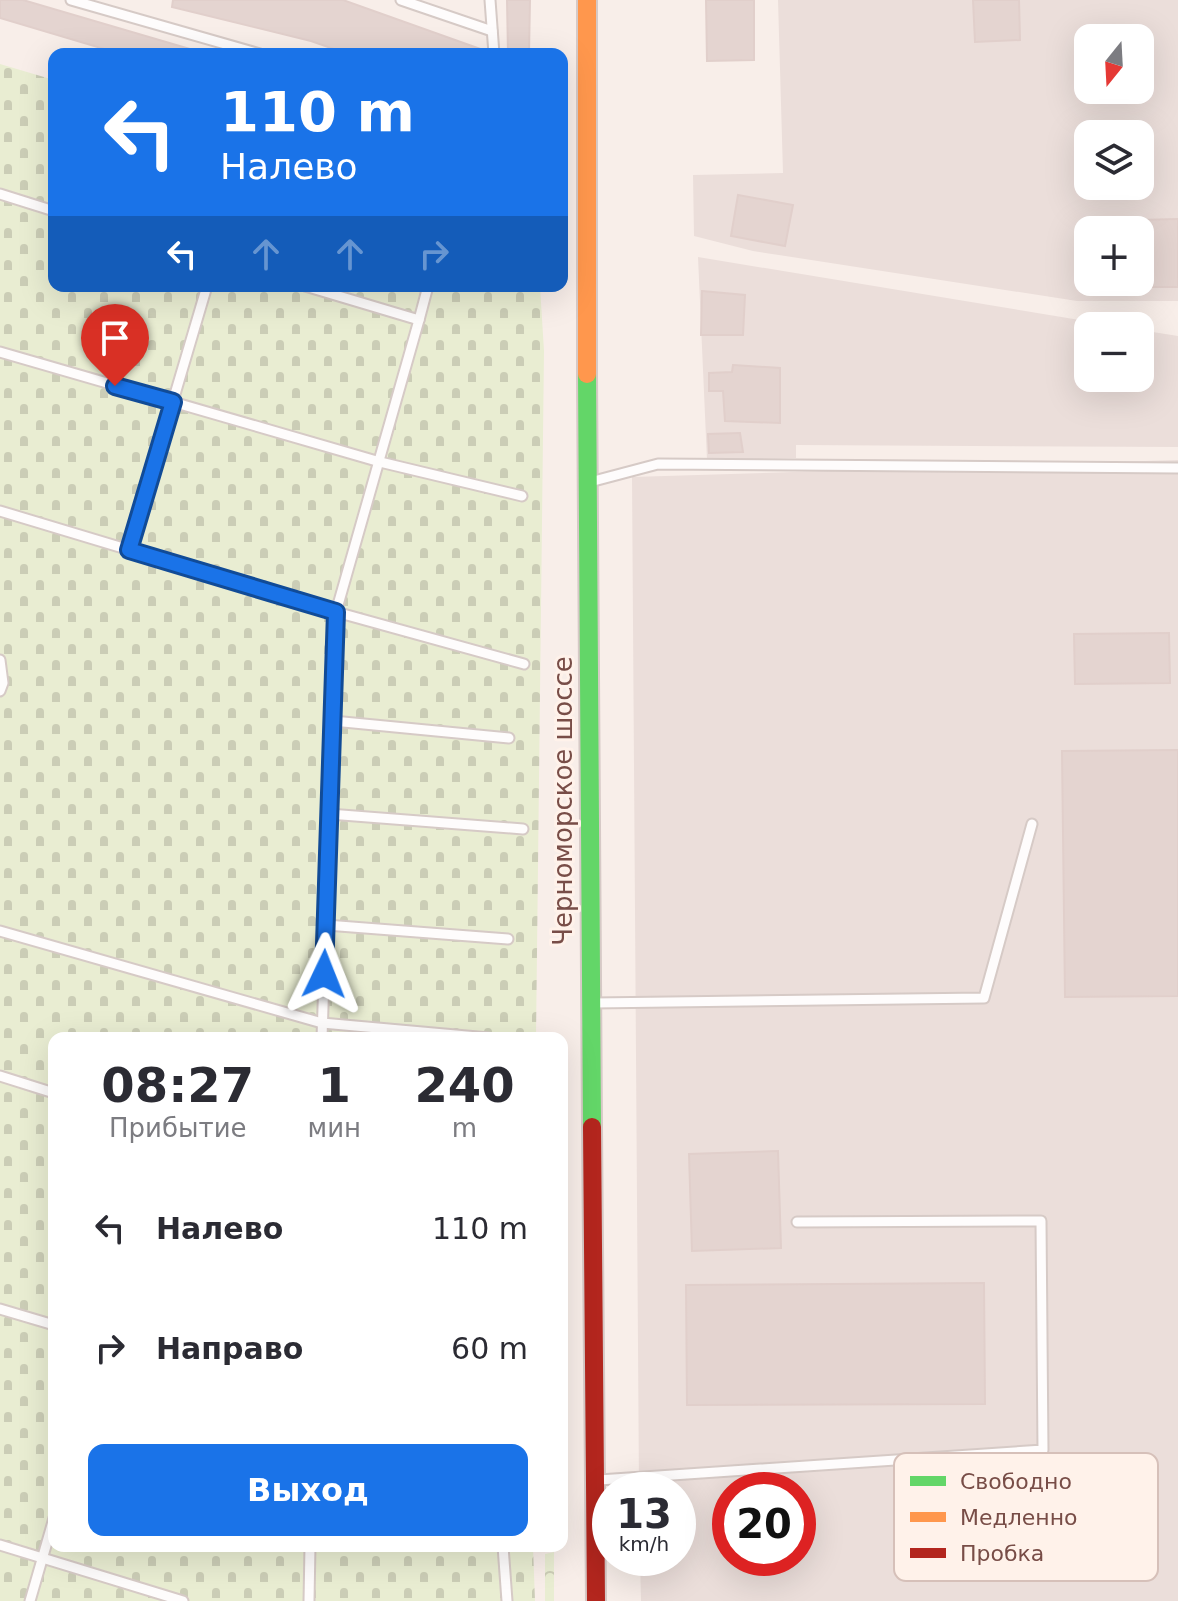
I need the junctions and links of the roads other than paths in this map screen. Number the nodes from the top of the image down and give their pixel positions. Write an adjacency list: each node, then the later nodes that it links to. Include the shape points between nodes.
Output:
1 (71, 0): 6 (lane)
2 (401, 0): 5 (lane)
3 (490, 0): 5 (lane)
4 (587, 0): 18 (main road, Черноморское шоссе)
5 (492, 31): 7 (lane)
6 (239, 48)
7 (493, 48)
8 (0, 196): 9 (lane)
9 (48, 209)
10 (205, 292): 15 (lane)
11 (325, 292): 13 (lane)
12 (426, 292): 13 (lane)
13 (419, 320): 16 (lane)
14 (0, 352): 15 (lane)
15 (173, 402): 16 (lane); 21 (lane)
16 (380, 462): 19 (lane); 22 (lane)
17 (1178, 468): 18 (lane, via 658,464)
18 (587, 483): 34 (main road, Черноморское шоссе)
19 (522, 496)
20 (0, 511): 21 (lane)
21 (129, 550): 22 (lane)
22 (336, 612): 24 (lane); 26 (lane)
23 (0, 660): 25 (lane)
24 (524, 664)
25 (0, 691)
26 (333, 721): 27 (lane); 28 (lane)
27 (509, 738)
28 (329, 814): 30 (lane); 31 (lane)
29 (1032, 824): 34 (lane, via 984,998)
30 (523, 829)
31 (326, 925): 33 (lane); 35 (lane)
32 (0, 931): 35 (lane)
33 (508, 939)
34 (591, 1003): 45 (main road, Черноморское шоссе)
35 (322, 1023): 36 (lane); 37 (lane)
36 (322, 1032)
37 (422, 1032)
38 (0, 1076): 39 (lane)
39 (48, 1091)
40 (797, 1222): 43 (lane, via 1041,1221 1043,1450)
41 (0, 1309): 42 (lane)
42 (48, 1323)
43 (998, 1453)
44 (894, 1460): 46 (lane)
45 (595, 1472)
46 (696, 1473)
47 (48, 1538): 51 (lane)
48 (0, 1545): 51 (lane)
49 (310, 1552): 55 (lane)
50 (503, 1552): 56 (lane)
51 (42, 1558): 53 (lane); 54 (lane)
52 (596, 1576): 57 (main road, Черноморское шоссе)
53 (30, 1601)
54 (183, 1601)
55 (309, 1601)
56 (507, 1601)
57 (596, 1601)

